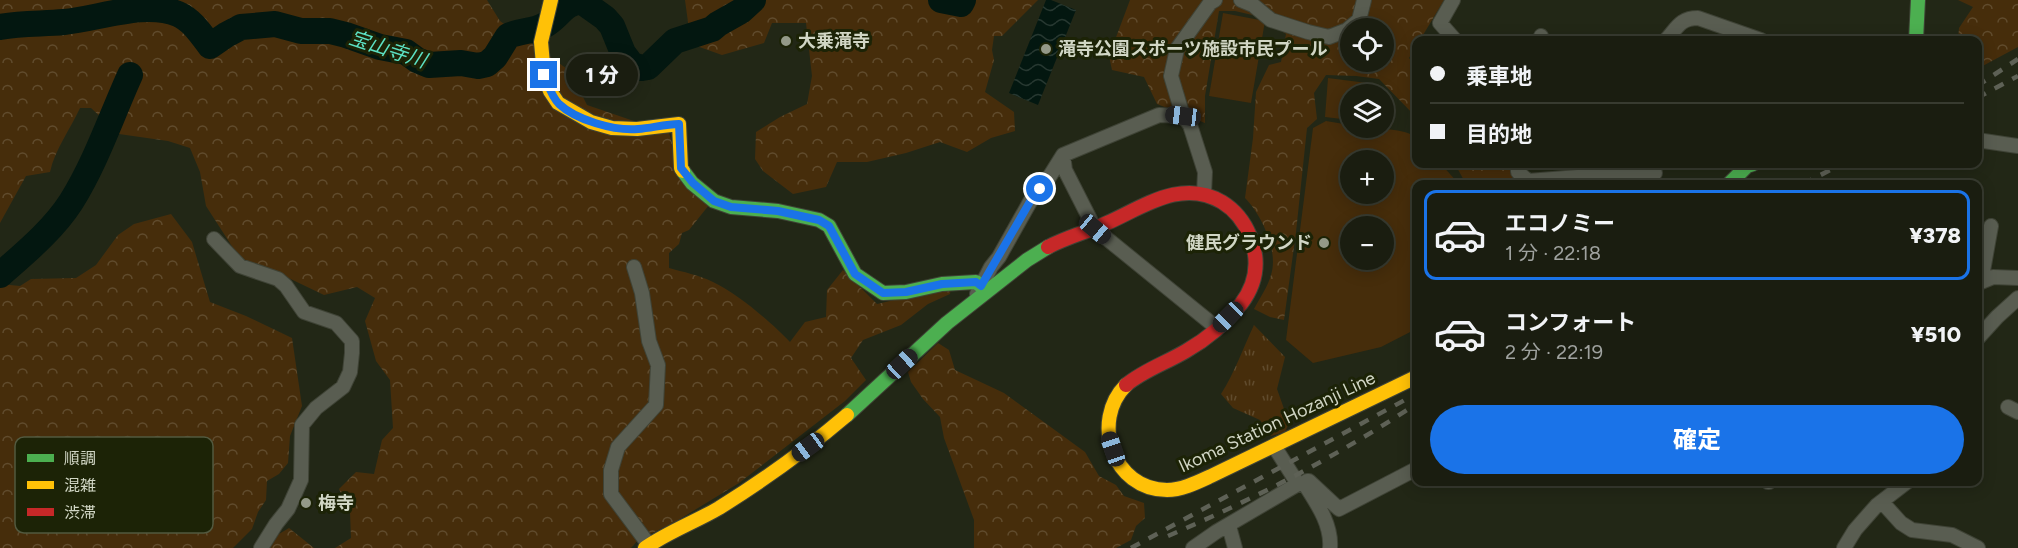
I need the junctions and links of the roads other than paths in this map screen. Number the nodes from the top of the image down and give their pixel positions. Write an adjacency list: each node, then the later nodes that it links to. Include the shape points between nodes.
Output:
1 (551, 0): 30 (main road, via 541,41 544,75 558,103 571,112 612,128 679,124 681,168 714,201 819,220 829,226 855,274 883,293 942,284 976,282)
2 (1215, 0): 11 (street, via 1177,49 1171,76)
3 (1241, 0): 4 (street, via 1271,20 1329,37 1359,20)
4 (1365, 0)
5 (1453, 0): 7 (street, via 1440,23)
6 (1918, 0): 10 (main road)
7 (1451, 36)
8 (1669, 36): 9 (street, via 1683,20 1698,18)
9 (1750, 36)
10 (1916, 36)
11 (1183, 116): 14 (street, via 1160,115); 22 (street, via 1190,125 1205,172)
12 (1982, 141): 13 (street)
13 (2018, 146)
14 (1062, 155): 24 (street, via 1065,170); 30 (street)
15 (1518, 168): 19 (street)
16 (1627, 168): 18 (street); 20 (street)
17 (1745, 168): 21 (main road)
18 (1655, 173)
19 (1526, 180)
20 (1542, 180)
21 (1733, 180)
22 (1204, 194): 24 (main road, Ikoma Station Hozanji Line, via 1173,194); 33 (main road, Ikoma Station Hozanji Line, via 1239,214 1256,249 1257,269 1251,288)
23 (1990, 226): 27 (street)
24 (1095, 229): 31 (main road, Ikoma Station Hozanji Line, via 1036,254); 33 (street)
25 (214, 239): 43 (street, via 240,266 278,279 304,312 336,323 352,341 350,372 343,387 302,425 301,480 288,509)
26 (634, 267): 42 (street, via 649,341 658,365 656,405 618,447 611,470 610,494)
27 (1982, 267)
28 (2018, 278): 29 (street, via 1993,277)
29 (1982, 281)
30 (981, 286): 31 (street)
31 (972, 304): 42 (main road, Ikoma Station Hozanji Line, via 808,447 736,497)
32 (2015, 306): 34 (street)
33 (1217, 328): 36 (main road, Ikoma Station Hozanji Line, via 1195,346 1136,378 1117,395 1109,415 1109,438 1117,461 1131,478 1149,488 1169,491)
34 (1982, 335)
35 (1412, 379): 36 (main road, Ikoma Station Hozanji Line)
36 (1274, 446): 38 (street)
37 (1412, 471): 38 (street, via 1339,509 1309,481)
38 (1301, 483): 41 (street); 46 (street, via 1327,525)
39 (1902, 486): 40 (street)
40 (1882, 502): 47 (street); 48 (street, via 1912,530 1952,535)
41 (1229, 526): 44 (street); 45 (street)
42 (647, 546)
43 (261, 548)
44 (1193, 548)
45 (1235, 548)
46 (1330, 548)
47 (1844, 548)
48 (1978, 548)

